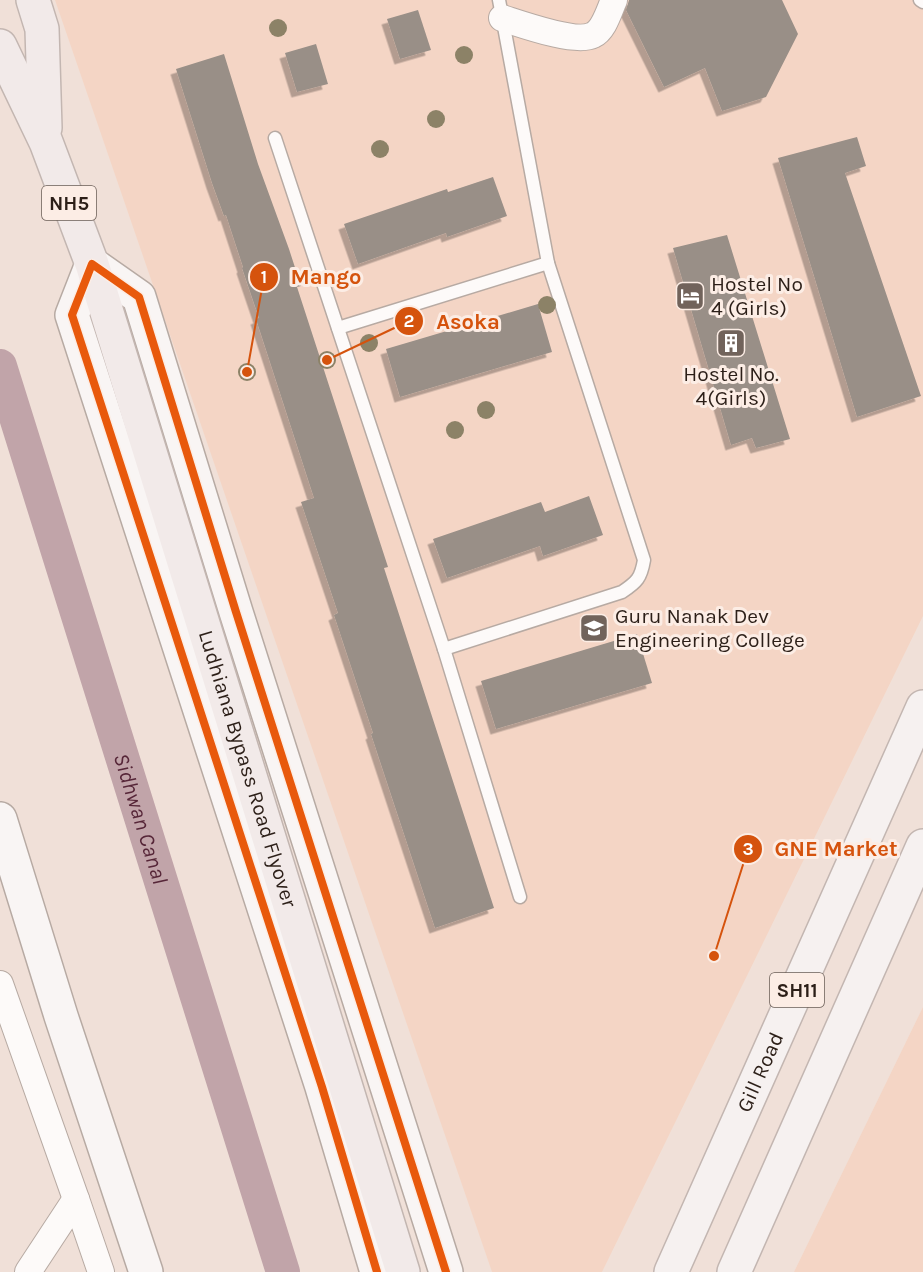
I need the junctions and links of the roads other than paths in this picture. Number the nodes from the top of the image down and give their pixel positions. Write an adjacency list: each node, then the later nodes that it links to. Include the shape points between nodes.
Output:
1 (33, 0): 6 (highway, NH5, via 42,29)
2 (614, 0): 3 (street, via 600,29 585,37 565,35)
3 (501, 9): 7 (lane)
4 (0, 46): 6 (highway, NH5)
5 (275, 138): 9 (lane)
6 (46, 142): 8 (highway, NH5)
7 (548, 263): 9 (lane); 10 (lane, via 644,560 642,571 636,583 622,592)
8 (92, 264): 20 (street, via 72,315 318,1076); 21 (highway, Ludhiana Bypass Road Flyover / NH5); 22 (street, via 139,297)
9 (338, 328): 10 (lane)
10 (444, 649): 14 (lane)
11 (923, 707): 23 (main road, Gill Road / SH11)
12 (0, 819): 19 (street)
13 (923, 846): 24 (main road, SH11)
14 (520, 897)
15 (0, 984): 16 (street)
16 (76, 1198): 17 (street); 18 (street)
17 (28, 1272)
18 (100, 1272)
19 (146, 1272)
20 (377, 1272)
21 (403, 1272)
22 (446, 1272)
23 (671, 1272)
24 (735, 1272)

